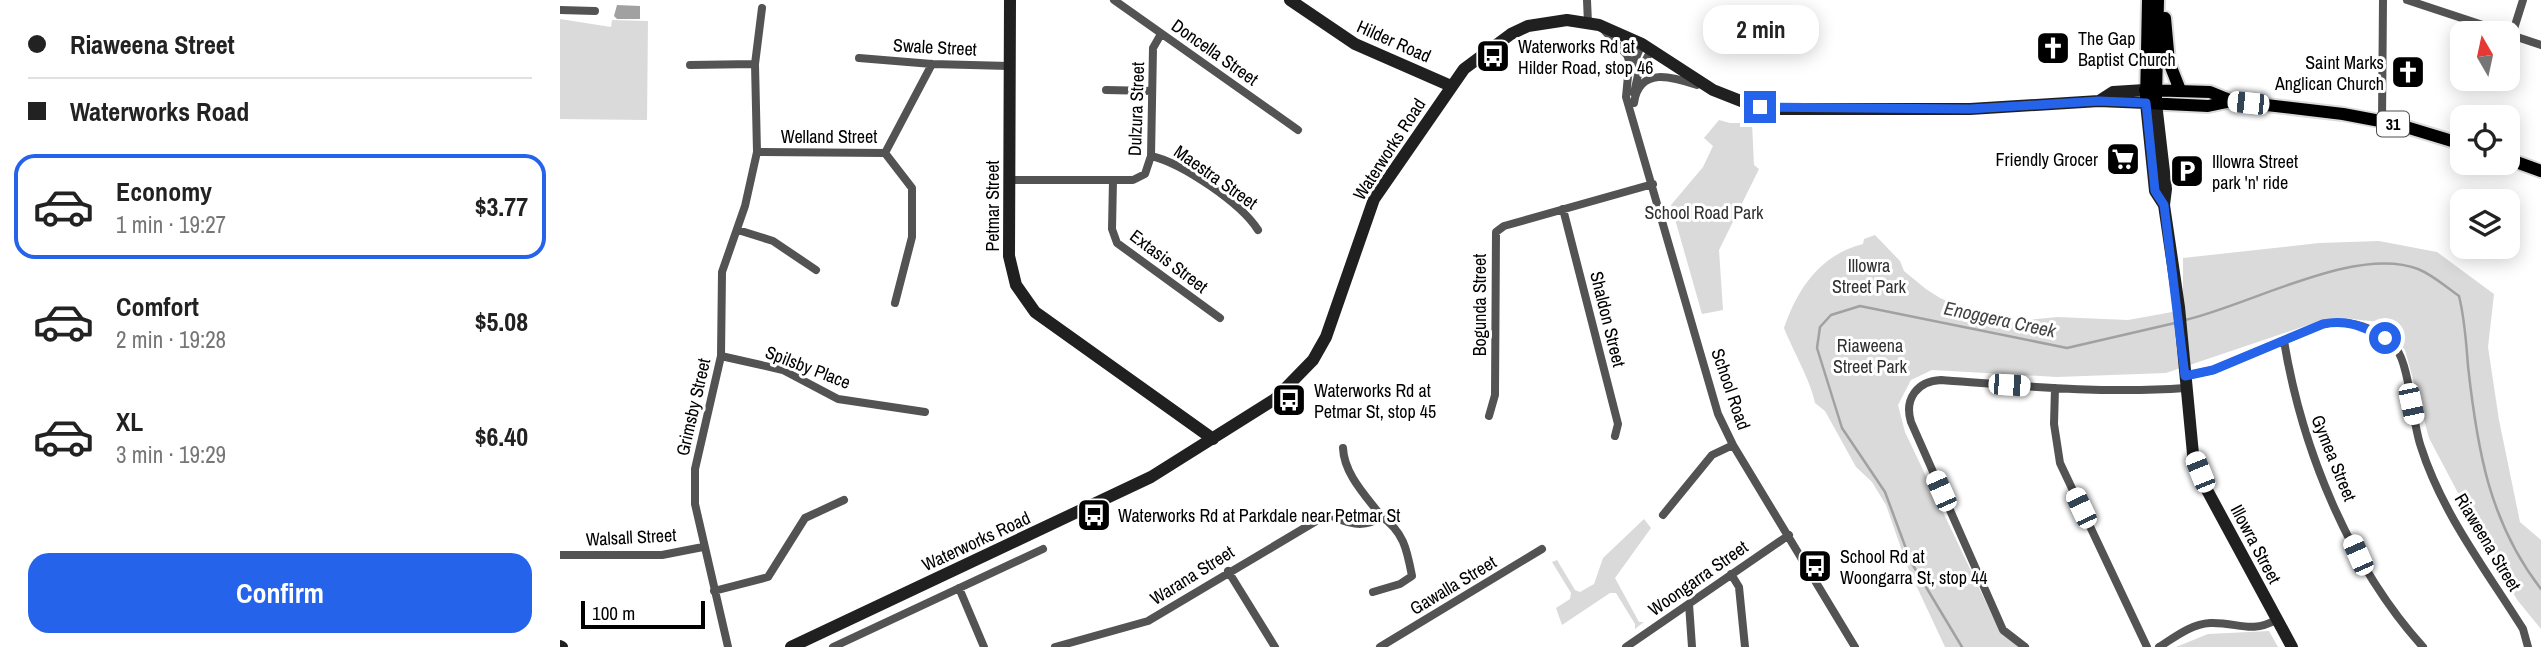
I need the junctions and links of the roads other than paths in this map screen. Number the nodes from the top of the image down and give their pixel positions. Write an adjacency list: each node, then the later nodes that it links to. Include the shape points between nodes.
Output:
1 (1010, 0): 25 (main road, Petmar Street)
2 (1114, 0): 17 (street, Doncella Street)
3 (1290, 0): 27 (main road, Hilder Road, via 1355,44)
4 (1587, 0): 16 (street)
5 (2148, 0): 32 (main road)
6 (2160, 0): 30 (main road, via 2169,62); 32 (main road)
7 (2383, 0): 36 (street)
8 (2407, 0): 10 (street)
9 (2523, 0): 15 (street)
10 (2423, 3): 14 (street)
11 (762, 8): 22 (street, Grimsby Street)
12 (560, 10): 13 (street)
13 (596, 11)
14 (2473, 21)
15 (2514, 21)
16 (1593, 24): 20 (main road, Waterworks Road / 31); 26 (street, via 1627,55); 27 (main road, Waterworks Road / 31, via 1547,22 1511,34 1471,62)
17 (1161, 34): 31 (street, Dulzura Street, via 1153,48); 37 (street, Doncella Street)
18 (2520, 38): 19 (street)
19 (2541, 45)
20 (1646, 47): 26 (street, School Road); 29 (main road, Waterworks Road / 31); 34 (street, School Road)
21 (859, 58): 23 (street, Swale Street)
22 (755, 64): 24 (street); 39 (street, Grimsby Street)
23 (932, 64): 25 (street, Swale Street); 40 (street, Welland Street)
24 (690, 65)
25 (1009, 66): 44 (main road, Petmar Street)
26 (1631, 66): 35 (street, School Road, via 1626,94)
27 (1451, 86): 60 (main road, Waterworks Road / 31, via 1374,199 1336,314 1313,360 1275,399)
28 (1106, 90): 31 (street)
29 (1713, 90): 32 (main road, Waterworks Road / 31, via 1775,109 1970,109); 34 (street, via 1658,76 1640,87)
30 (2180, 90): 32 (main road, Waterworks Road / 31); 33 (main road, Waterworks Road / 31, via 2210,92)
31 (1152, 91): 41 (street, Dulzura Street)
32 (2151, 97): 33 (main road, Waterworks Road / 31, via 2208,106); 55 (main road, Illowra Street, via 2155,191 2164,205)
33 (2232, 101): 36 (main road, Waterworks Road / 31)
34 (1634, 103): 35 (street, School Road)
35 (1634, 117): 46 (street, School Road)
36 (2382, 121): 38 (main road, Waterworks Road / 31)
37 (1298, 130)
38 (2450, 141)
39 (757, 152): 40 (street, Welland Street); 48 (street, Grimsby Street)
40 (884, 153): 51 (street, via 912,188 912,237)
41 (1151, 156): 45 (street, Dulzura Street, via 1149,169 1139,178); 49 (street, Maestra Street, via 1170,160 1249,216)
42 (2520, 163): 43 (main road)
43 (2541, 171)
44 (1009, 180): 45 (street, Dulzura Street); 60 (main road, Petmar Street, via 1009,256 1024,300)
45 (1113, 180): 52 (street, Extasis Street, via 1112,229 1117,243)
46 (1653, 184): 47 (street, Bogunda Street); 61 (street, School Road, via 1718,414)
47 (1563, 209): 58 (street, Bogunda Street, via 1496,232 1495,395); 59 (street, Shaldon Street, via 1618,424)
48 (737, 230): 50 (street, via 773,241); 54 (street, Grimsby Street, via 722,272)
49 (1258, 230)
50 (816, 270)
51 (895, 303)
52 (1220, 318)
53 (2284, 341): 55 (street, Riaweena Street); 97 (street, Gymea Street, via 2293,397 2316,463 2358,555 2388,606); 98 (street, Riaweena Street, via 2341,320 2385,338 2397,350 2420,446 2450,516 2523,629)
54 (721, 356): 57 (street, Spilsby Place, via 783,370 838,399); 67 (street, Grimsby Street, via 695,469 695,504)
55 (2185, 382): 56 (street, Riaweena Street, via 2155,390); 77 (main road, Illowra Street, via 2193,454 2207,490)
56 (2054, 388): 93 (street, Riaweena Street, via 1930,381 1913,393 1909,406 1911,422 2003,631); 94 (street, via 2053,424 2060,464)
57 (925, 412)
58 (1489, 416)
59 (1615, 436)
60 (1213, 439): 78 (main road, Waterworks Road / 31, via 1070,517)
61 (1733, 445): 64 (street, via 1712,455); 66 (street, School Road)
62 (1343, 448): 65 (street, via 1352,476)
63 (844, 500): 74 (street, via 805,518 768,577)
64 (1663, 514)
65 (1381, 516): 71 (street, Warana Street, via 1360,524 1323,514); 75 (street, via 1405,542 1412,576)
66 (1789, 535): 72 (street, Woongarra Street); 92 (street, School Road)
67 (703, 547): 70 (street, Walsall Street, via 662,555); 74 (street, Grimsby Street)
68 (1043, 549): 73 (street)
69 (1542, 549): 82 (street, Gawalla Street)
70 (560, 555)
71 (1228, 571): 87 (street, Warana Street, via 1140,624); 88 (street)
72 (1731, 574): 76 (street, Woongarra Street); 91 (street, via 1739,587)
73 (959, 588): 80 (street); 86 (street)
74 (714, 592): 83 (street, Grimsby Street)
75 (1373, 592)
76 (1689, 604): 89 (street, Woongarra Street); 90 (street)
77 (2276, 620): 95 (street, via 2256,629 2209,623); 96 (main road, Illowra Street)
78 (847, 621): 79 (main road, Waterworks Road / 31); 80 (street)
79 (834, 628): 81 (street); 84 (main road, Waterworks Road / 31)
80 (855, 637): 81 (street)
81 (842, 643): 85 (street)
82 (1383, 646)
83 (728, 647)
84 (791, 647)
85 (833, 647)
86 (984, 647)
87 (1055, 647)
88 (1275, 647)
89 (1626, 647)
90 (1692, 647)
91 (1745, 647)
92 (1855, 647)
93 (2025, 647)
94 (2147, 647)
95 (2159, 647)
96 (2292, 647)
97 (2423, 647)
98 (2528, 647)

